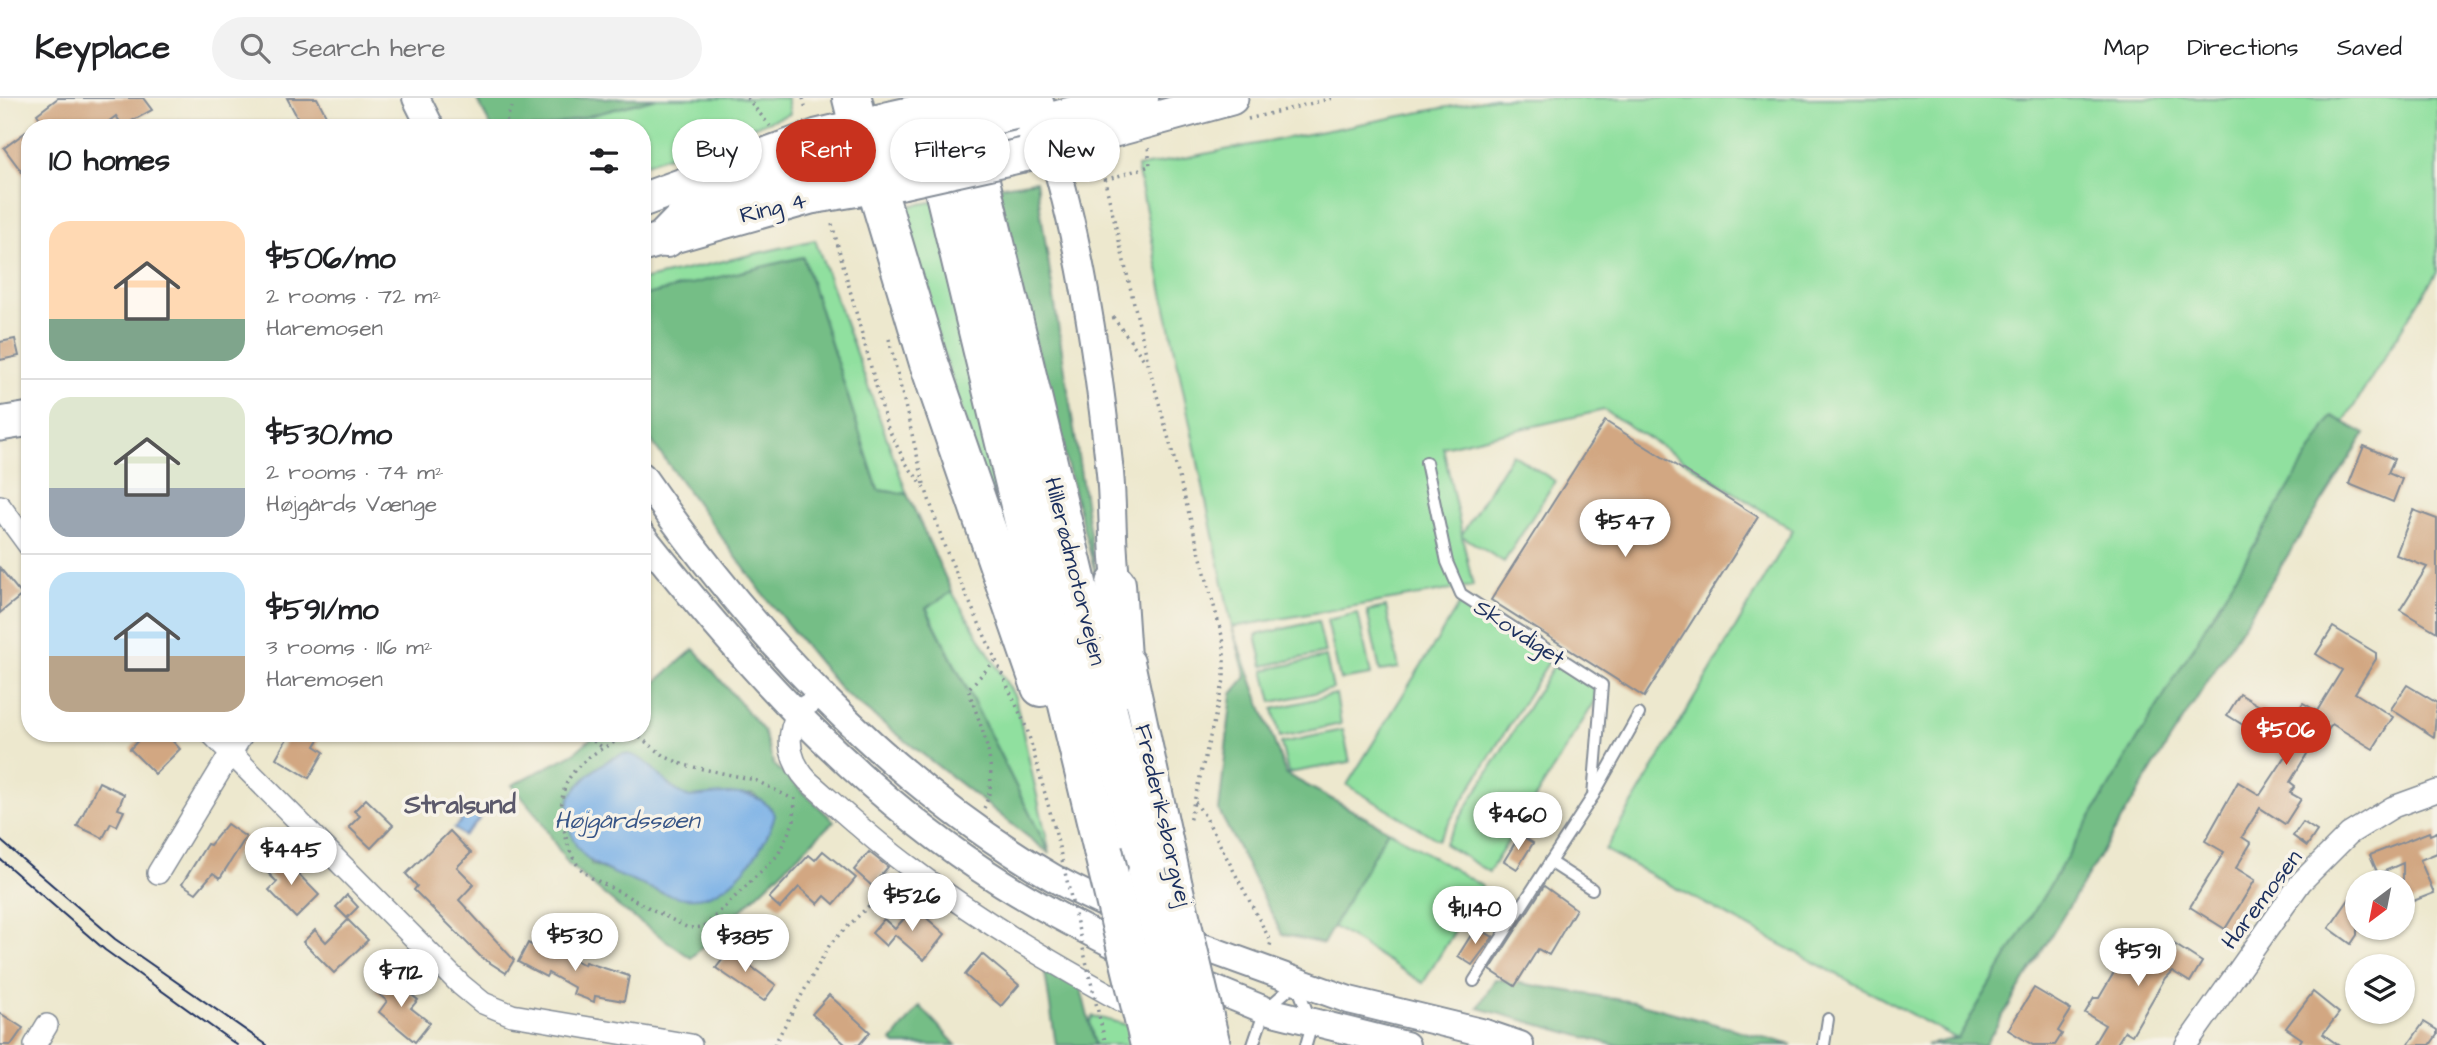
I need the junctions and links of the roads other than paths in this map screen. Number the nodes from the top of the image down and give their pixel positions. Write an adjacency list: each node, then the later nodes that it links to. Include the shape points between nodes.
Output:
1 (416, 98): 6 (street)
2 (922, 98): 31 (highway, Hillerødmotorvejen)
3 (960, 98): 30 (highway, Hillerødmotorvejen)
4 (1139, 98): 7 (highway)
5 (1231, 98): 8 (main road)
6 (426, 119)
7 (1029, 119)
8 (1033, 119)
9 (1024, 120): 10 (highway, via 912,157)
10 (879, 145): 12 (main road, via 787,146); 13 (highway, via 699,204); 31 (highway, via 929,363)
11 (1057, 182): 21 (street, Frederiksborgvej, via 1065,198 1089,330 1110,474)
12 (651, 197)
13 (654, 241)
14 (21, 420): 15 (main road)
15 (0, 424)
16 (1426, 462): 29 (lane, Skovdiget, via 1447,562 1461,594 1602,685)
17 (651, 488): 22 (street, via 707,563)
18 (0, 506): 19 (street)
19 (21, 535)
20 (651, 545): 23 (street)
21 (1116, 584): 30 (highway); 34 (street, Frederiksborgvej)
22 (823, 695): 23 (street); 37 (street, via 921,785 1051,876 1157,929)
23 (797, 714): 38 (street, via 894,804 1000,882 1147,961); 47 (street, via 790,742 796,768 909,867 1008,937 1071,974 1168,1026)
24 (1639, 714): 29 (lane, Skovdiget)
25 (220, 742): 27 (street)
26 (238, 742): 27 (street)
27 (231, 754): 33 (street); 43 (street, via 483,1003 512,1015)
28 (2437, 791): 52 (street, Haremosen, via 2393,807 2349,834 2301,882)
29 (1593, 796): 32 (lane, Skovdiget)
30 (1131, 801): 34 (highway, Hillerødmotorvejen)
31 (1103, 850): 44 (highway, Hillerødmotorvejen, bridge)
32 (1550, 862): 35 (lane); 36 (lane, Skovdiget)
33 (158, 873)
34 (1163, 880): 45 (highway, Hillerødmotorvejen, bridge); 46 (street, Frederiksborgvej, bridge)
35 (1592, 889)
36 (1474, 981)
37 (1296, 983): 38 (lane); 41 (lane); 50 (street)
38 (1265, 1010): 41 (street); 48 (lane)
39 (1828, 1019): 51 (lane)
40 (47, 1025): 42 (street)
41 (1309, 1035): 49 (street)
42 (35, 1045)
43 (691, 1045)
44 (1150, 1045)
45 (1188, 1045)
46 (1217, 1045)
47 (1223, 1045)
48 (1253, 1045)
49 (1406, 1045)
50 (1520, 1045)
51 (1825, 1045)
52 (2186, 1045)

